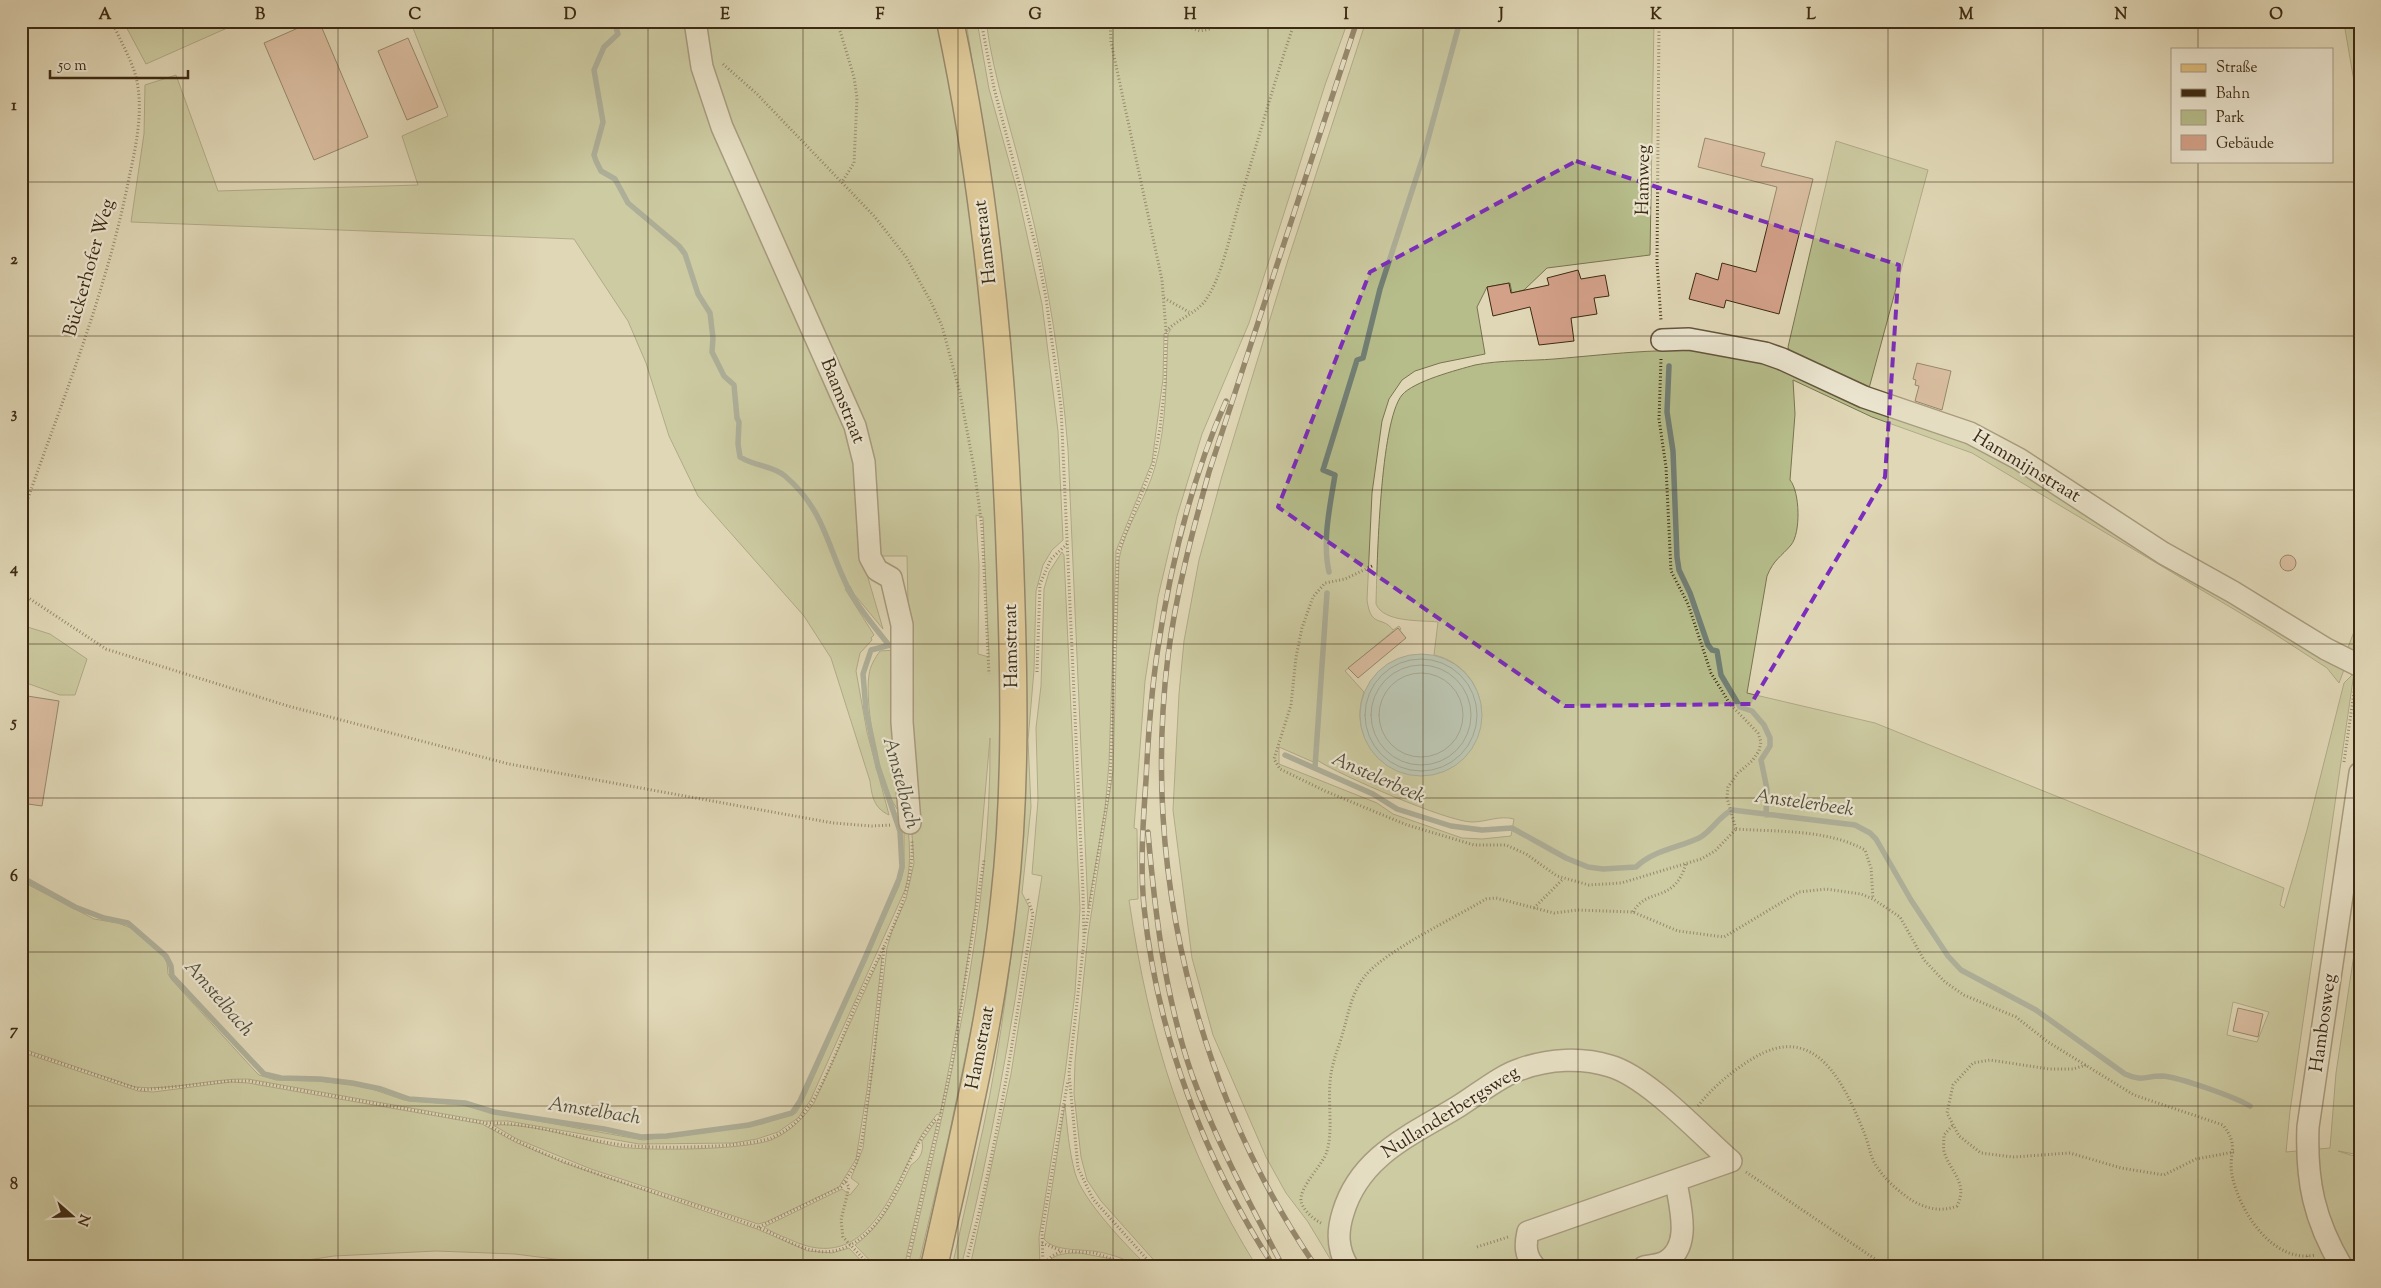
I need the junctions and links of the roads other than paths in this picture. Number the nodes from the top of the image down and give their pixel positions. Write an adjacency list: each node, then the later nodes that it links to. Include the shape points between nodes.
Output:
1 (695, 21): 6 (street, Baamstraat, via 702,67 722,128 848,408 862,448 870,557 877,570 891,578 902,625 902,722)
2 (950, 21): 8 (main road, Hamstraat, via 982,206 1001,394 1012,596 1013,762 1005,892 994,982)
3 (1662, 340): 4 (street, Hammijnstraat, via 1689,339 1765,353 1864,397 1970,433 2018,459 2163,553 2326,650)
4 (2360, 666)
5 (2360, 773): 12 (street, Hambosweg, via 2308,1127 2308,1178 2318,1220)
6 (910, 823)
7 (1676, 1182): 9 (street, Nullanderbergsweg, via 1731,1161 1632,1074 1609,1065 1579,1060 1548,1061 1518,1069 1393,1145 1367,1167 1348,1196 1338,1229 1341,1251); 10 (street, via 1528,1232 1527,1252); 11 (street, via 1682,1239 1677,1250 1663,1263)
8 (934, 1267)
9 (1348, 1267)
10 (1535, 1267)
11 (1644, 1267)
12 (2342, 1267)

